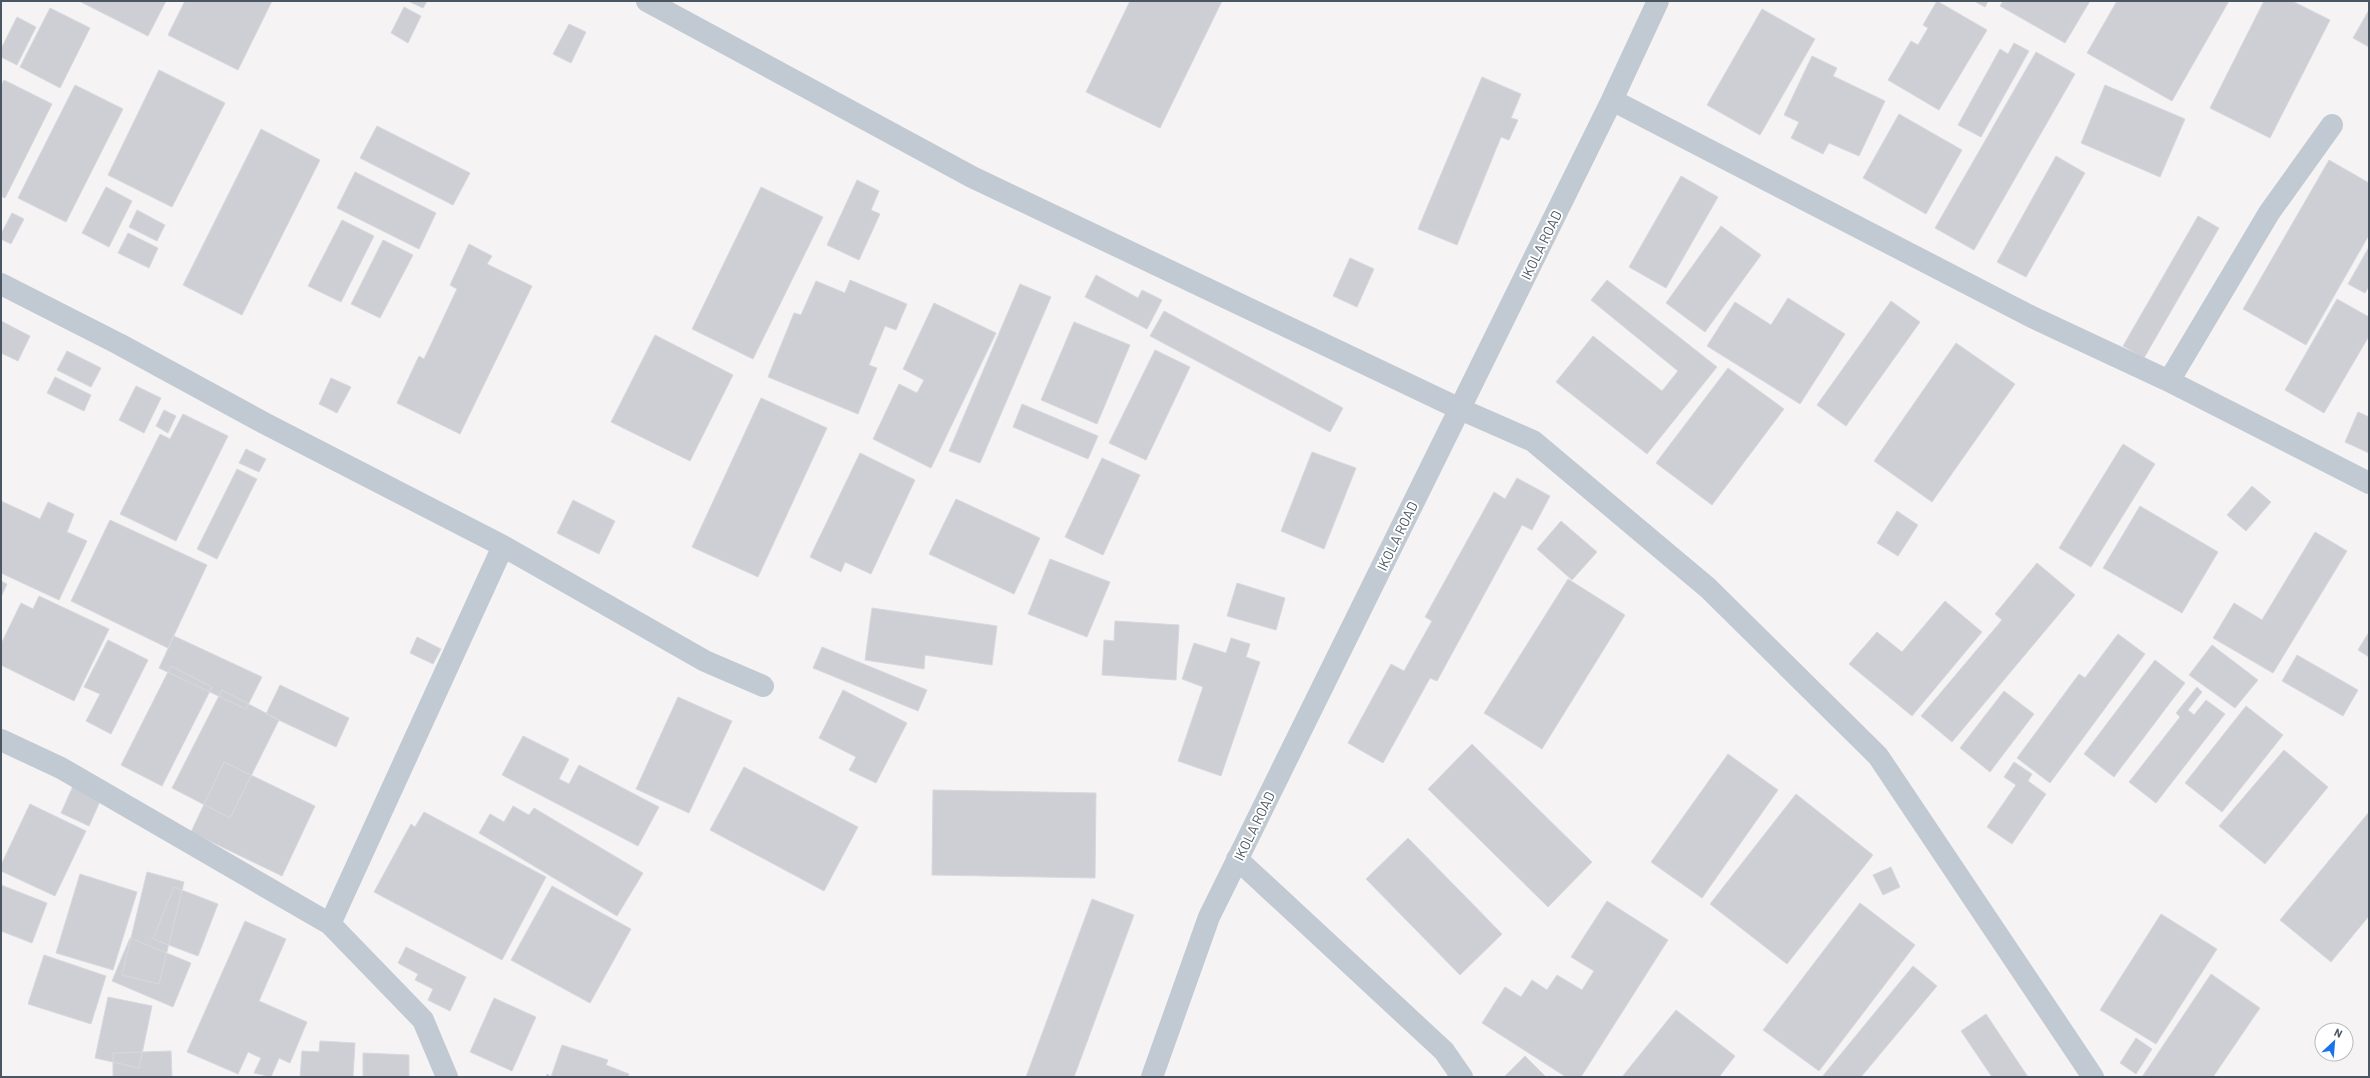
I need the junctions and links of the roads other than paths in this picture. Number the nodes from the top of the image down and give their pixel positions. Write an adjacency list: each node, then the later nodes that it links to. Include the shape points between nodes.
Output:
1 (648, 1): 7 (street, via 972,177)
2 (1658, 1): 3 (street, IKOLA ROAD)
3 (1612, 100): 6 (street, via 2032,317); 7 (street, IKOLA ROAD)
4 (2332, 125): 6 (street, via 2269,213)
5 (1, 284): 9 (street)
6 (2169, 381): 8 (street)
7 (1460, 409): 12 (street, IKOLA ROAD); 17 (street, via 1539,446 1708,588 1878,756)
8 (2369, 483)
9 (503, 546): 10 (street, via 705,661); 13 (street)
10 (763, 686)
11 (1, 740): 13 (street, via 61,768)
12 (1237, 859): 15 (street, IKOLA ROAD, via 1209,917); 16 (street, via 1444,1051)
13 (330, 924): 14 (street, via 424,1020)
14 (447, 1077)
15 (1152, 1077)
16 (1462, 1077)
17 (2093, 1077)

